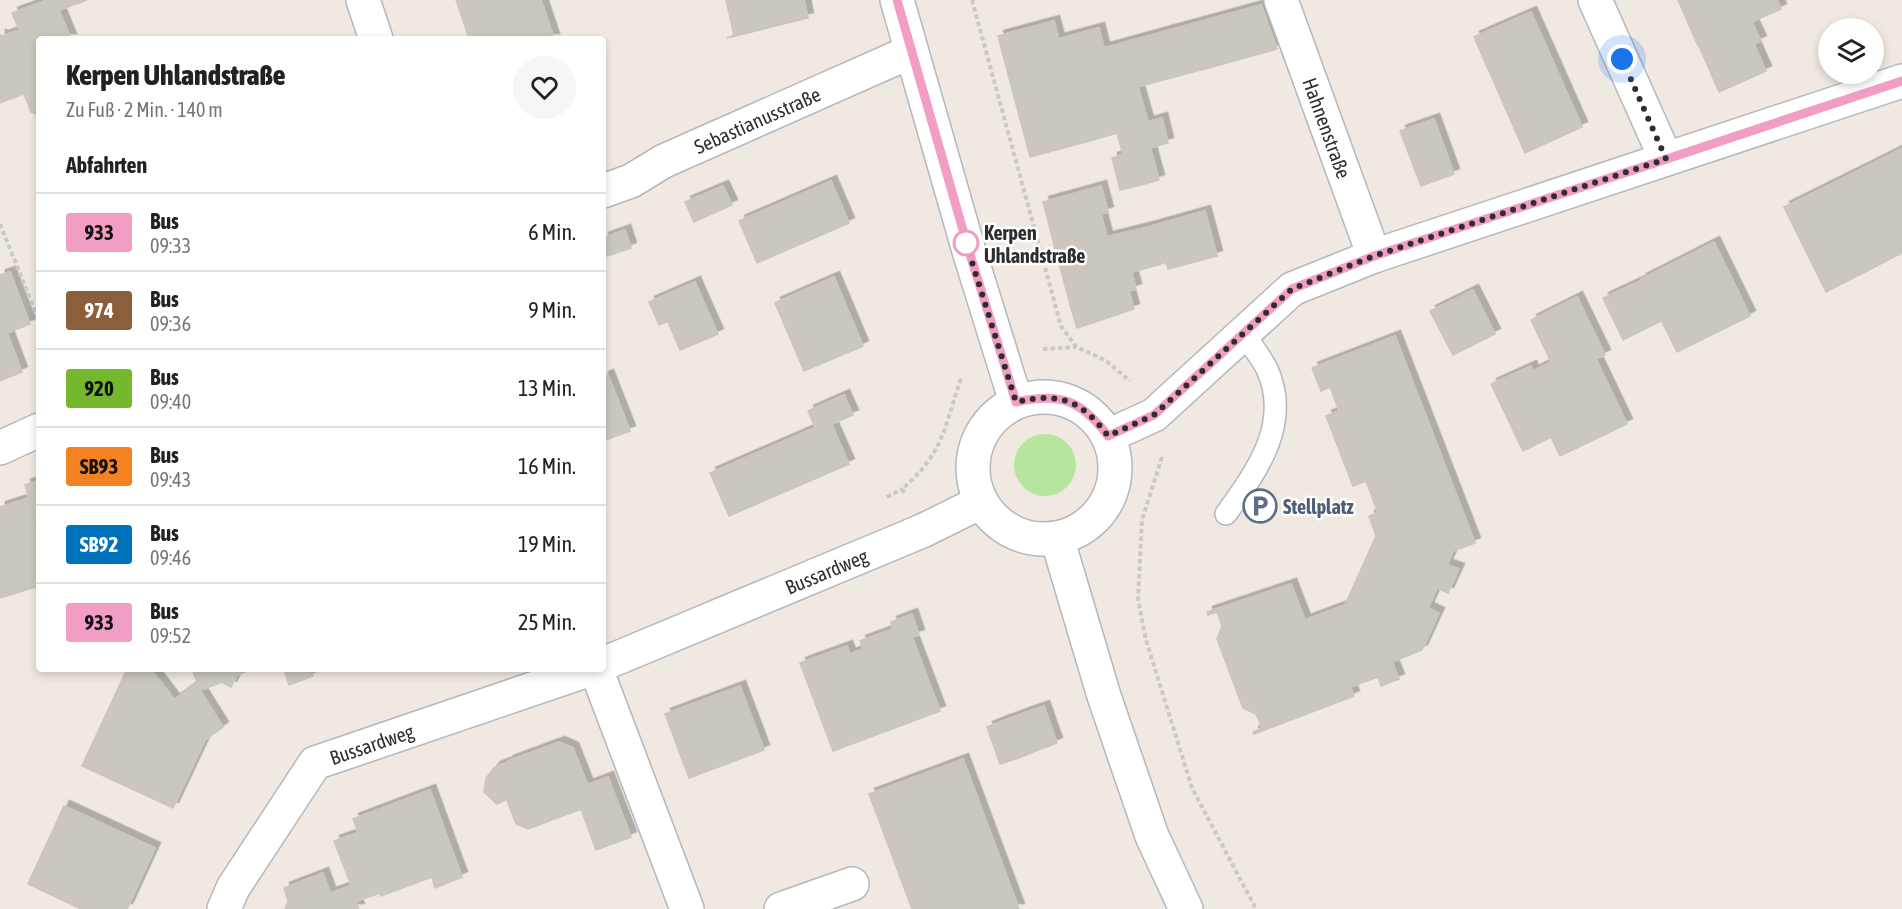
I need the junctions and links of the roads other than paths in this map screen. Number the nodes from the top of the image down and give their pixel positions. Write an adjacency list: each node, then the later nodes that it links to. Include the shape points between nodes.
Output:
1 (363, 0): 5 (street)
2 (897, 0): 6 (street)
3 (1281, 0): 10 (street, Hahnenstraße)
4 (1595, 0): 8 (street)
5 (375, 36)
6 (910, 52): 9 (street, Sebastianusstraße); 12 (street)
7 (1902, 81): 8 (street)
8 (1666, 159): 10 (street)
9 (606, 189)
10 (1374, 256): 11 (street, via 1292,289)
11 (1244, 334): 14 (street, via 1154,415); 17 (lane, via 1267,370 1274,398 1274,432 1260,466)
12 (1016, 402): 14 (street, via 1042,396 1069,401 1092,415); 16 (street, via 996,415 981,434 973,456 973,480)
13 (36, 431): 15 (street)
14 (1108, 436): 18 (street, via 1115,462 1113,488 1101,511 1082,529)
15 (0, 448)
16 (981, 502): 18 (street, via 995,520 1013,533 1035,539); 19 (street, Bussardweg, via 922,531)
17 (1226, 514)
18 (1057, 538): 26 (street, via 1133,782 1152,836)
19 (606, 663)
20 (582, 672): 23 (street, Bussardweg, via 315,763 233,888)
21 (597, 672): 24 (street)
22 (852, 884): 25 (street)
23 (224, 909)
24 (687, 909)
25 (781, 909)
26 (1186, 909)

